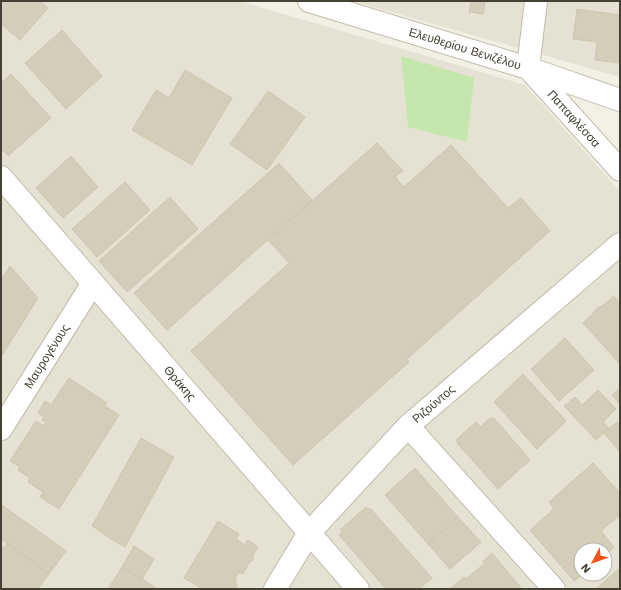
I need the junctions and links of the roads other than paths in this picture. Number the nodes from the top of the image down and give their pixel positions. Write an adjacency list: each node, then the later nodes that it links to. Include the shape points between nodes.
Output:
1 (309, 1): 3 (street, Ελευθερίου Βενιζέλου)
2 (536, 1): 3 (street)
3 (528, 68): 4 (street, Ελευθερίου Βενιζέλου); 5 (street, Παπαφλέσσα)
4 (620, 100)
5 (620, 170)
6 (1, 178): 8 (street, Θράκης)
7 (620, 244): 9 (street, Ριζούντος)
8 (93, 283): 10 (street, Μαυρογένους); 11 (street, Θράκης)
9 (408, 426): 11 (street, Ριζούντος); 14 (street)
10 (1, 429)
11 (310, 533): 12 (street, Ριζούντος); 13 (street, Θράκης)
12 (275, 589)
13 (358, 589)
14 (554, 589)

